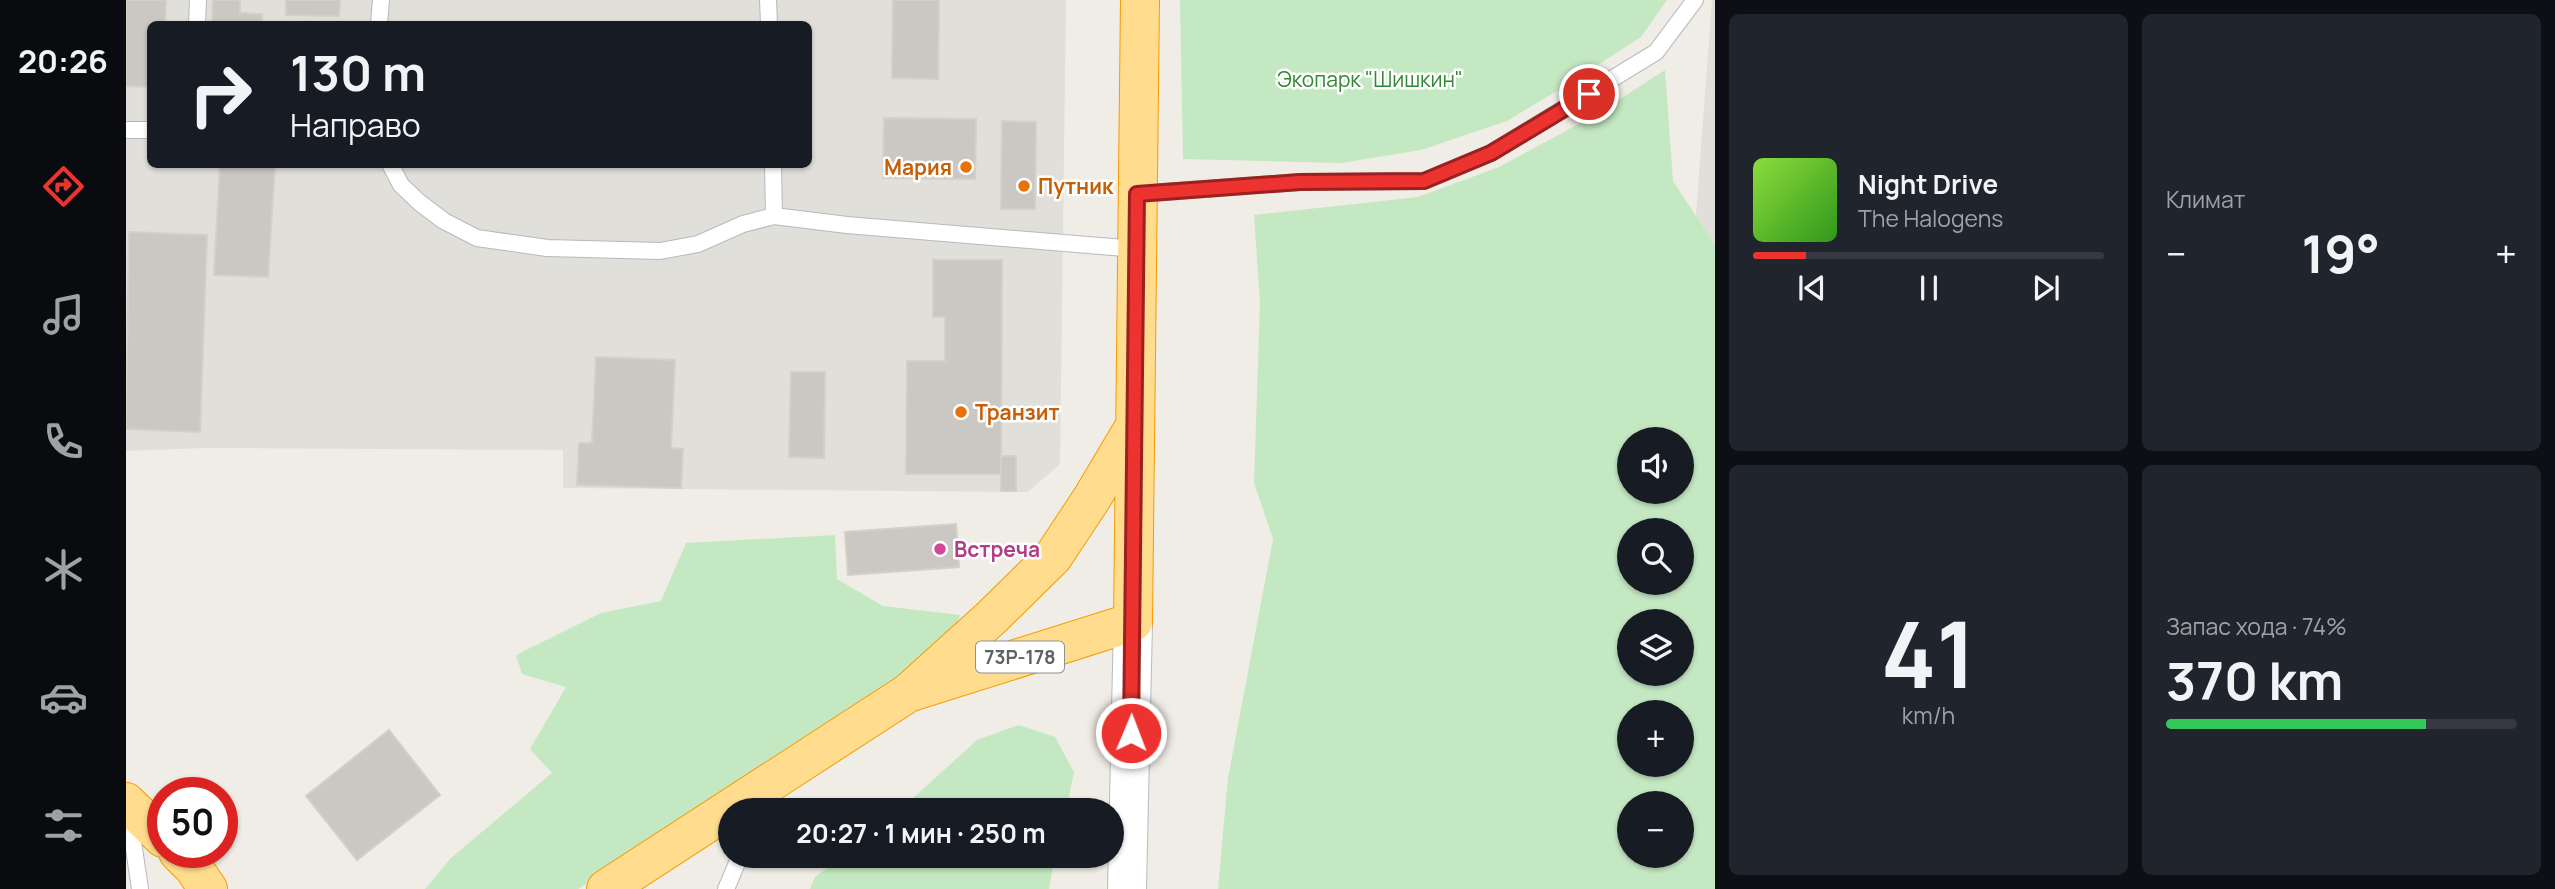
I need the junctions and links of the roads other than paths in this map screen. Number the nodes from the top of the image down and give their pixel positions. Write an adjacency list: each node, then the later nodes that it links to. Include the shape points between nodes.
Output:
1 (198, 0): 6 (lane)
2 (381, 0): 7 (lane)
3 (768, 0): 8 (lane)
4 (1140, 0): 13 (highway)
5 (1695, 0): 13 (lane, via 1656,52 1491,153 1424,181 1300,182)
6 (197, 21)
7 (379, 21)
8 (769, 21)
9 (126, 130): 10 (lane)
10 (147, 130)
11 (392, 168): 14 (lane, via 401,185 444,221 477,238 547,248 660,251 698,244)
12 (773, 168): 14 (lane)
13 (1137, 194): 15 (highway)
14 (774, 216): 15 (lane)
15 (1136, 249): 16 (highway)
16 (1134, 427): 17 (highway); 18 (highway, via 1053,557)
17 (1133, 622): 18 (highway, 73Р-178); 28 (main road)
18 (908, 693): 19 (highway)
19 (764, 797): 26 (highway)
20 (126, 802): 21 (highway); 24 (lane)
21 (147, 822)
22 (193, 868): 25 (highway)
23 (735, 868): 27 (lane)
24 (140, 889)
25 (208, 889)
26 (606, 889)
27 (726, 889)
28 (1127, 889)

